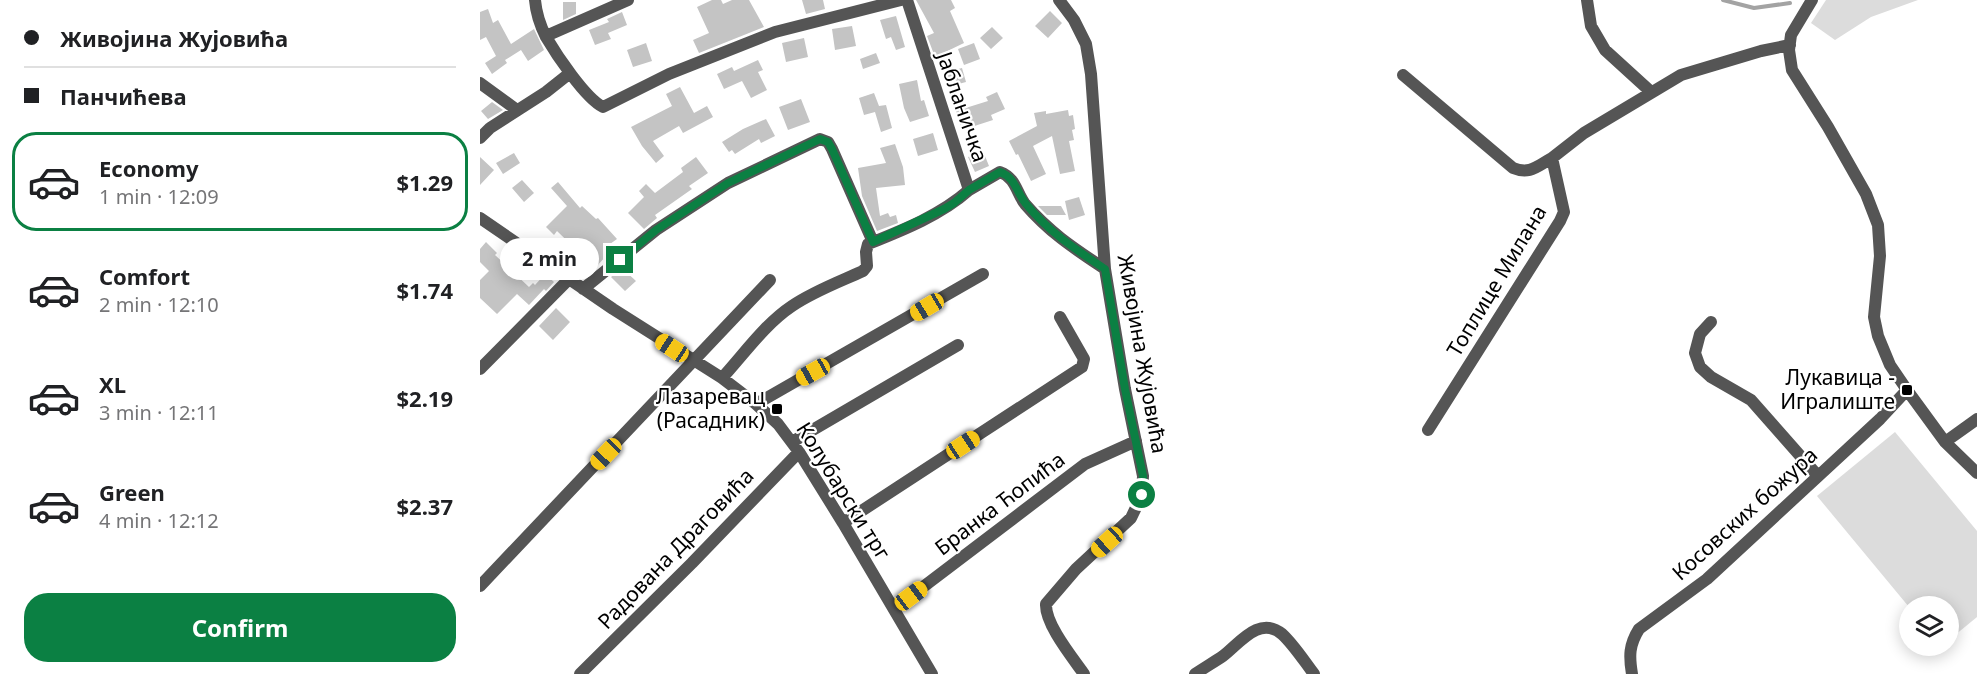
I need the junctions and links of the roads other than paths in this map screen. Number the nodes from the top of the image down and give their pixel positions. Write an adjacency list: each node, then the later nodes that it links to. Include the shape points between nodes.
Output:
1 (536, 0): 8 (street)
2 (627, 0): 8 (street)
3 (901, 0): 10 (street, via 775,32 669,74 603,107)
4 (907, 0): 17 (street, Јабланичка)
5 (1059, 0): 20 (street, Живојина Жујовића, via 1086,44)
6 (1587, 0): 13 (street, via 1591,26 1599,41)
7 (1812, 0): 9 (street, via 1791,35)
8 (546, 36): 10 (street)
9 (1790, 45): 13 (street, via 1682,75); 31 (street, via 1792,70 1866,194 1878,225 1880,256 1874,317 1890,365)
10 (570, 73): 14 (street)
11 (1403, 75): 16 (street, via 1513,168 1528,172)
12 (480, 83): 14 (street)
13 (1650, 92): 16 (street)
14 (518, 110): 15 (street)
15 (480, 138)
16 (1552, 158): 34 (street, Топлице Милана, via 1564,212 1560,221)
17 (969, 190): 19 (street, via 947,207); 20 (street, Јабланичка, via 1000,172 1007,175 1023,202 1056,236)
18 (482, 222): 22 (street, Колубарски трг)
19 (873, 242): 24 (street, via 832,149 820,139 728,183 656,230); 30 (street, via 868,244 867,266 863,271 791,306)
20 (1105, 269): 35 (street, Живојина Жујовића)
21 (983, 274): 32 (street)
22 (568, 280): 24 (street, Колубарски трг); 29 (street)
23 (770, 280): 28 (street)
24 (583, 289): 28 (street, Колубарски трг)
25 (1060, 317): 40 (street, via 1084,359 1082,367)
26 (1711, 322): 39 (street, via 1700,334 1695,353 1700,367 1751,400)
27 (958, 345): 37 (street, Радована Драговића)
28 (693, 360): 30 (street, Колубарски трг); 41 (street)
29 (480, 369)
30 (722, 378): 32 (street, Колубарски трг)
31 (1907, 390): 36 (street); 39 (street, Косовских божура)
32 (756, 404): 37 (street, Колубарски трг)
33 (1977, 419): 36 (street)
34 (1428, 430)
35 (1136, 441): 42 (street, Бранка Ћопића, via 1085,464); 45 (street, Живојина Жујовића, via 1143,476 1142,495 1131,518 1047,604 1051,622)
36 (1945, 442): 38 (street)
37 (795, 447): 40 (street, Колубарски трг); 43 (street, Радована Драговића, via 692,563)
38 (1977, 473)
39 (1818, 476): 48 (street, Косовских божура, via 1707,579 1639,629 1629,655)
40 (843, 523): 42 (street, Колубарски трг)
41 (480, 586)
42 (894, 609): 44 (street, Колубарски трг)
43 (580, 674)
44 (932, 674)
45 (1084, 674)
46 (1195, 674): 47 (street, via 1251,631 1263,628 1282,634)
47 (1314, 674)
48 (1632, 674)

